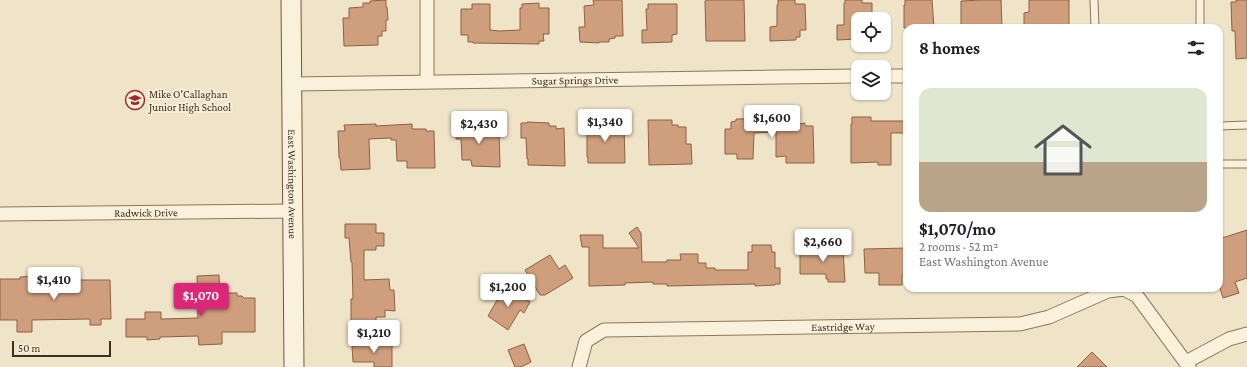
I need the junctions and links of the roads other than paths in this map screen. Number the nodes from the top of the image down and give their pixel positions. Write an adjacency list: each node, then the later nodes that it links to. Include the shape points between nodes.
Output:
1 (291, 0): 11 (street, East Washington Avenue)
2 (427, 0): 10 (street)
3 (1094, 0): 5 (lane)
4 (1200, 0): 6 (lane)
5 (1094, 24)
6 (1200, 24)
7 (851, 76): 10 (street, Sugar Springs Drive)
8 (891, 76): 9 (street)
9 (903, 76)
10 (427, 81): 11 (street, Sugar Springs Drive)
11 (292, 84): 16 (street, East Washington Avenue)
12 (1247, 125): 13 (lane)
13 (1223, 126)
14 (1223, 164): 15 (lane)
15 (1247, 164)
16 (292, 211): 17 (street, Radwick Drive); 22 (street, East Washington Avenue)
17 (0, 214)
18 (1106, 292): 23 (street, Eastridge Way, via 1049,317 1020,324 604,330 586,341)
19 (1130, 292): 21 (street, Eastridge Way, via 1137,296)
20 (1247, 334): 21 (street, via 1228,340)
21 (1188, 364)
22 (294, 367)
23 (579, 367)

